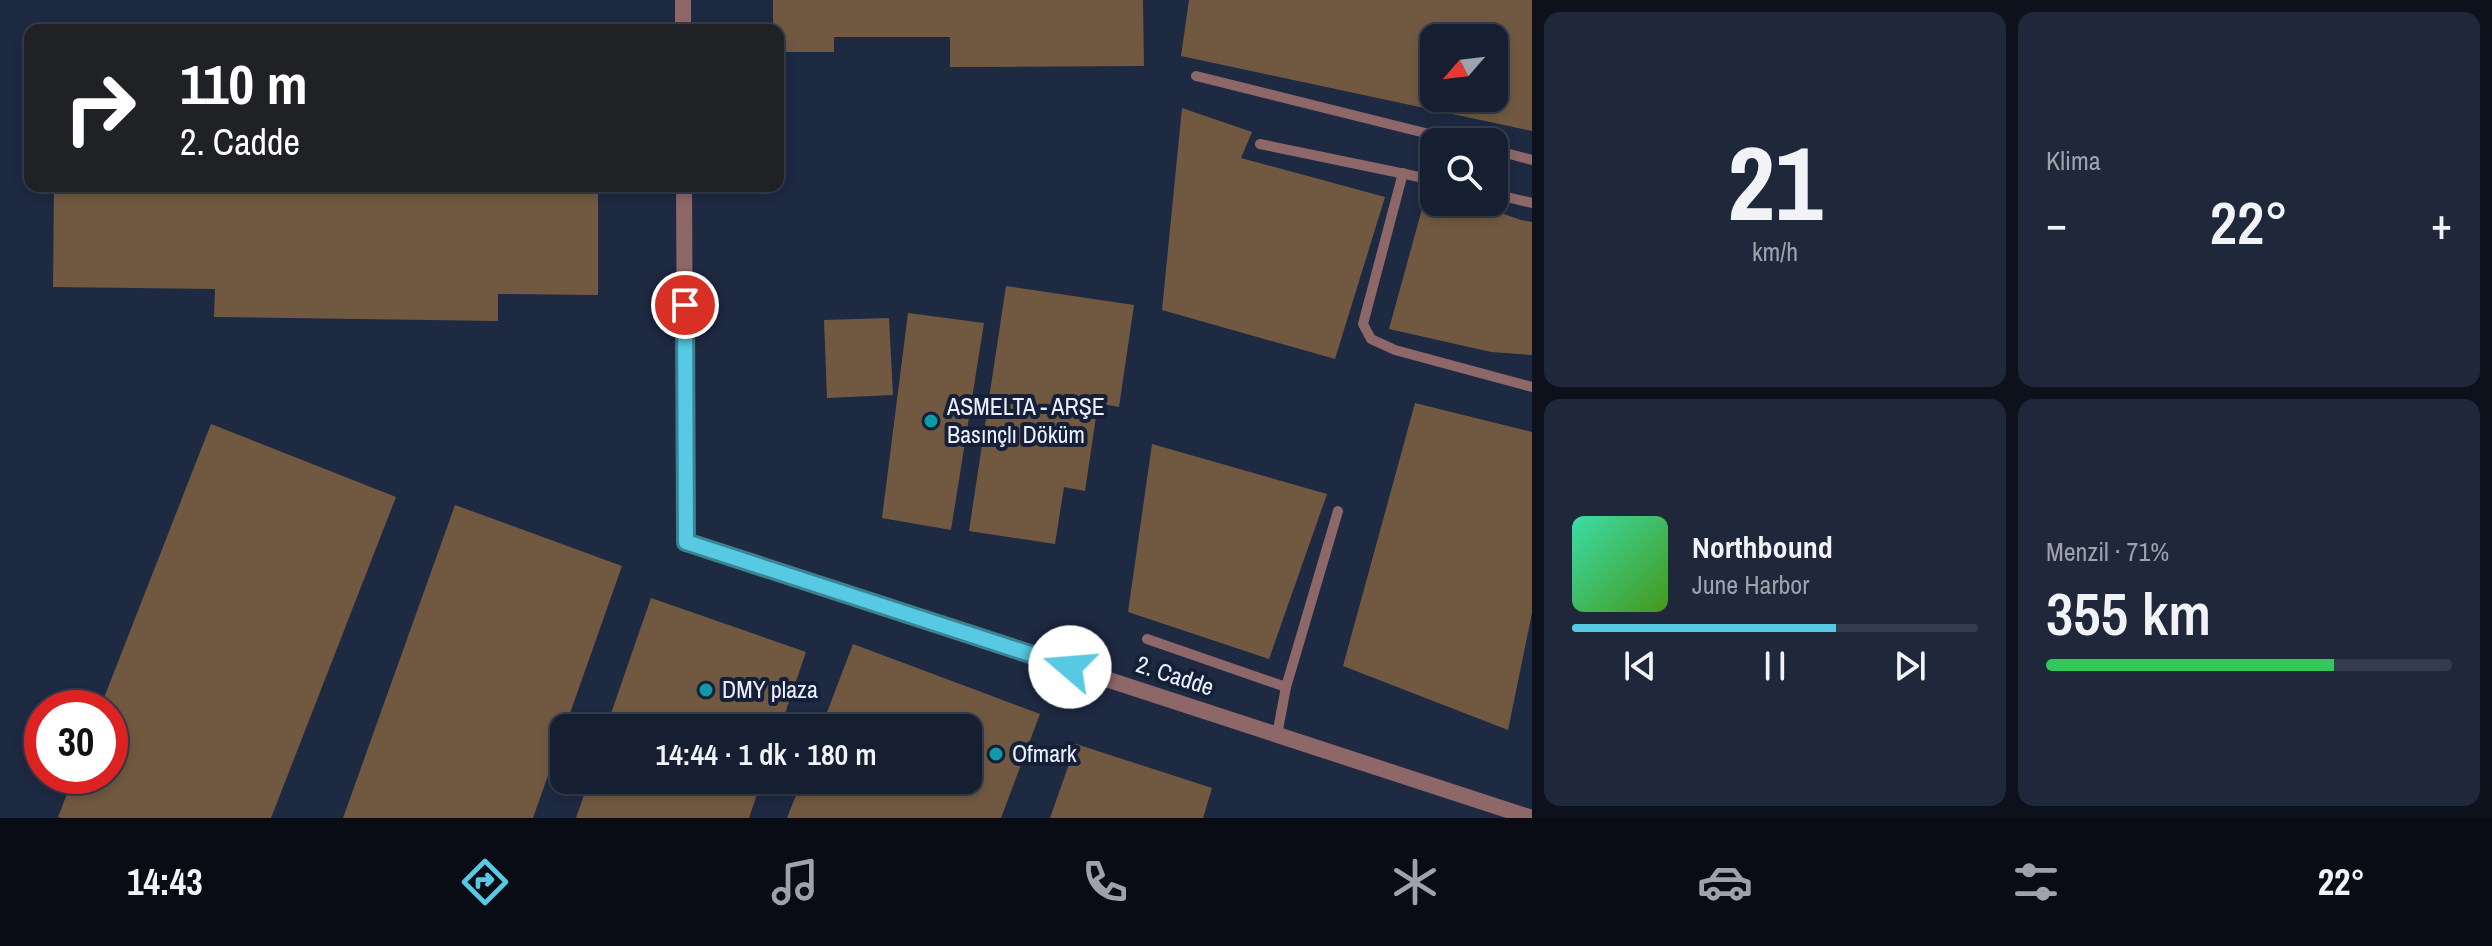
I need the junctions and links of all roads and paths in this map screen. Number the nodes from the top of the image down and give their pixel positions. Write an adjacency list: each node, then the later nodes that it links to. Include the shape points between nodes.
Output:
1 (683, 0): 2 (street)
2 (683, 24)
3 (1196, 76): 4 (lane)
4 (1420, 132)
5 (1260, 144): 8 (lane)
6 (1508, 154): 7 (lane)
7 (1532, 160)
8 (1403, 173): 9 (lane); 13 (lane, via 1363,324 1371,339)
9 (1420, 177)
10 (684, 192): 17 (street, 2. Cadde, via 686,542)
11 (1508, 197): 12 (lane)
12 (1532, 203)
13 (1532, 387)
14 (1338, 511): 16 (lane)
15 (1147, 639): 16 (lane)
16 (1286, 687): 17 (lane)
17 (1277, 735): 18 (street, 2. Cadde)
18 (1532, 818)

